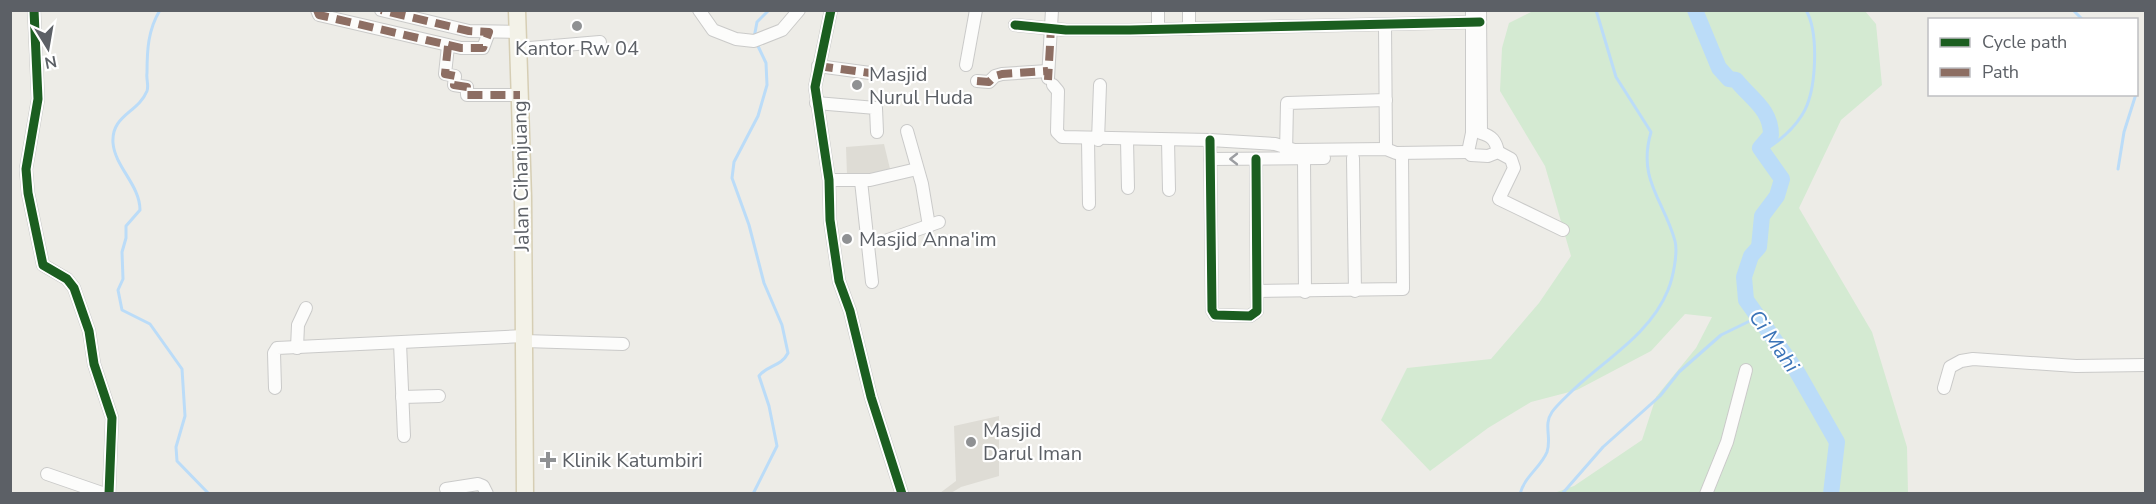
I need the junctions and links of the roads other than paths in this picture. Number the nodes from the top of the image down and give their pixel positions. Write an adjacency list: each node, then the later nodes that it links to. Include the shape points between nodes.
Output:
1 (34, 10): 72 (street, via 38,99 27,155 28,193 43,265 67,279 74,288 107,397 112,418)
2 (317, 10): 21 (street, via 319,15)
3 (381, 10): 18 (street, via 469,31)
4 (517, 10): 19 (main road, Jalan Cihanjuang)
5 (699, 10): 6 (street, via 714,30 754,41 782,30)
6 (799, 10)
7 (831, 10): 23 (street)
8 (976, 10): 22 (street)
9 (1052, 10): 16 (street)
10 (1158, 10): 14 (street)
11 (1189, 10): 17 (street)
12 (1476, 16): 15 (street); 33 (street)
13 (1015, 25): 16 (street)
14 (1158, 25)
15 (1385, 25): 17 (street); 29 (street)
16 (1051, 28): 17 (street); 25 (street)
17 (1189, 29)
18 (489, 32): 19 (street); 21 (street, via 483,48)
19 (518, 40): 20 (street); 28 (main road, Jalan Cihanjuang)
20 (600, 42)
21 (448, 46): 28 (street, via 445,75 455,76 454,85 467,87 467,95)
22 (966, 65)
23 (818, 66): 24 (street); 30 (street)
24 (870, 73)
25 (1050, 78): 26 (street, via 1002,74 989,82); 34 (street, via 1058,91 1058,132 1062,137)
26 (976, 81)
27 (1100, 85): 34 (street)
28 (519, 95): 59 (main road, Jalan Cihanjuang)
29 (1386, 100): 38 (street); 41 (street, via 1287,103)
30 (816, 103): 32 (street, via 876,108); 47 (street)
31 (907, 131): 46 (street)
32 (877, 132)
33 (1477, 133): 39 (street); 40 (street, via 1490,136)
34 (1093, 140): 35 (street); 51 (street)
35 (1127, 140): 36 (street); 49 (street)
36 (1168, 140): 37 (street); 50 (street)
37 (1210, 140): 41 (street, via 1275,144); 43 (street)
38 (1395, 151): 39 (street); 41 (street); 42 (street, via 1386,157); 56 (street, via 1403,290)
39 (1468, 152): 40 (street, via 1488,156)
40 (1498, 152): 52 (street, via 1511,159 1514,168 1499,199)
41 (1286, 154): 44 (street); 45 (street)
42 (1353, 158): 45 (street); 56 (street)
43 (1210, 159): 44 (street, one-way to 43); 55 (street, via 1213,313 1254,315)
44 (1256, 159): 55 (street)
45 (1304, 159): 57 (street)
46 (917, 169): 48 (street); 53 (street, via 934,224)
47 (829, 180): 48 (street); 75 (street, via 839,281)
48 (861, 181): 54 (street)
49 (1128, 188)
50 (1170, 190)
51 (1089, 204)
52 (1563, 230)
53 (885, 241)
54 (872, 282)
55 (1257, 291): 57 (street)
56 (1355, 291): 57 (street)
57 (1305, 292)
58 (306, 308): 62 (street, via 299,323)
59 (524, 338): 60 (street); 61 (street); 74 (main road, Jalan Cihanjuang)
60 (399, 343): 62 (street); 68 (street)
61 (623, 344)
62 (297, 348): 65 (street, via 274,349)
63 (2145, 365): 66 (street, via 2076,366 1973,359 1950,367)
64 (1746, 370): 76 (street, via 1727,442)
65 (275, 388)
66 (1944, 388)
67 (439, 396): 68 (street)
68 (402, 397): 69 (street)
69 (404, 436)
70 (47, 474): 72 (street)
71 (446, 489): 73 (street, via 478,484)
72 (107, 494)
73 (487, 494)
74 (525, 494)
75 (902, 494)
76 (1706, 494)

